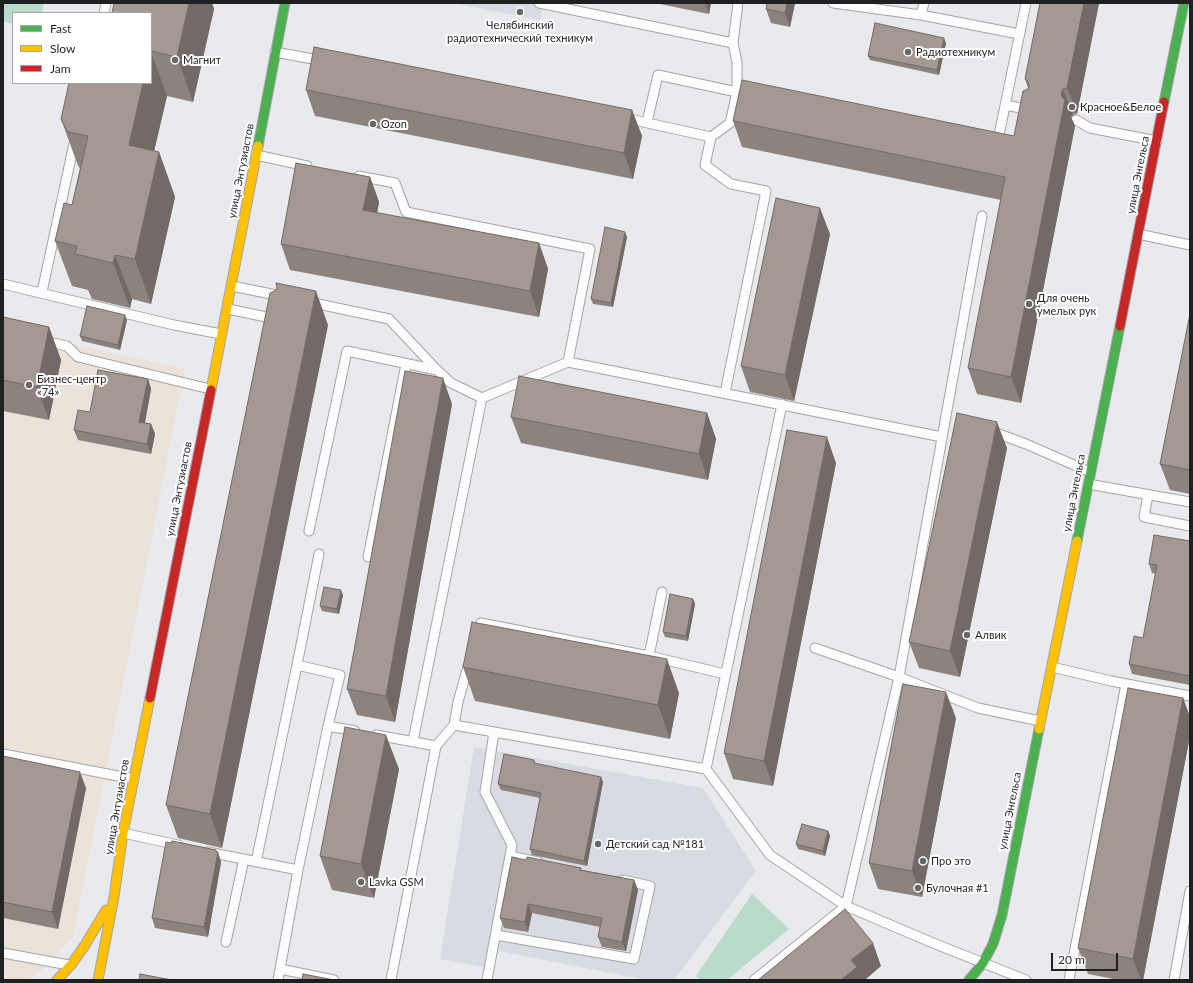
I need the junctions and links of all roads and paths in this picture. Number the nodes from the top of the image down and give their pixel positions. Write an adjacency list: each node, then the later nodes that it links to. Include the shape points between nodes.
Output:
1 (285, 3): 11 (main road, улица Энтузиастов)
2 (539, 3): 10 (lane)
3 (738, 3): 10 (lane)
4 (834, 3): 8 (lane)
5 (924, 3): 8 (lane)
6 (1026, 3): 9 (lane)
7 (1184, 3): 22 (main road, улица Энгельса)
8 (921, 15): 9 (lane)
9 (1019, 34): 15 (lane)
10 (733, 43): 13 (lane, via 737,62)
11 (275, 52): 12 (lane); 24 (main road, улица Энтузиастов)
12 (335, 63)
13 (737, 92): 14 (lane); 19 (lane, via 658,75); 21 (lane, via 730,123)
14 (756, 96)
15 (1005, 105): 16 (lane); 23 (lane, via 997,145)
16 (1033, 111)
17 (616, 116): 19 (lane)
18 (1076, 120): 22 (lane, via 1090,128)
19 (647, 122): 21 (lane)
20 (78, 127): 32 (lane)
21 (711, 137): 43 (lane, via 705,165 730,184 766,191)
22 (1157, 141): 28 (main road, улица Энгельса)
23 (990, 144)
24 (256, 155): 25 (lane); 31 (main road, улица Энтузиастов)
25 (317, 168)
26 (348, 174): 39 (lane, via 395,183 406,212 590,249)
27 (982, 216): 47 (lane, via 950,416)
28 (1138, 234): 29 (lane); 48 (main road, улица Энгельса)
29 (1190, 245)
30 (3, 284): 32 (lane)
31 (232, 286): 33 (lane); 35 (main road, улица Энтузиастов)
32 (42, 292): 37 (lane)
33 (288, 297)
34 (304, 301): 41 (lane, via 389,319)
35 (227, 309): 36 (lane); 37 (main road, улица Энтузиастов)
36 (283, 320)
37 (221, 334): 42 (main road, улица Энтузиастов)
38 (38, 340): 42 (lane, via 67,346 78,357)
39 (568, 362): 43 (lane); 44 (lane)
40 (406, 364): 41 (lane); 53 (lane, via 347,351); 55 (lane)
41 (437, 370): 44 (lane, via 451,383)
42 (210, 389): 75 (main road, улица Энтузиастов)
43 (725, 393): 45 (lane)
44 (482, 398): 71 (lane)
45 (782, 404): 47 (lane); 61 (lane)
46 (983, 428): 48 (lane)
47 (942, 437): 62 (lane)
48 (1091, 472): 49 (main road, улица Энгельса)
49 (1088, 484): 50 (lane); 60 (main road, улица Энгельса)
50 (1148, 495): 51 (lane); 52 (lane, via 1144,517)
51 (1190, 502)
52 (1190, 526)
53 (309, 531)
54 (319, 554): 59 (lane)
55 (368, 557)
56 (662, 592): 58 (lane)
57 (815, 648): 62 (lane)
58 (649, 656): 61 (lane); 68 (lane, via 480,623)
59 (297, 665): 69 (lane, via 340,674); 81 (lane)
60 (1052, 667): 63 (lane); 67 (main road, улица Энгельса)
61 (725, 674): 74 (lane)
62 (899, 677): 67 (lane, via 978,708); 87 (lane)
63 (1126, 684): 64 (lane); 65 (lane)
64 (1190, 696)
65 (1122, 702): 66 (lane); 103 (lane)
66 (1134, 704)
67 (1040, 721): 91 (main road, улица Энгельса, via 1002,915 993,944)
68 (454, 725): 70 (lane); 72 (lane)
69 (328, 726): 71 (lane); 83 (lane)
70 (494, 732): 74 (lane); 79 (lane, via 485,792 512,845)
71 (413, 741): 72 (lane)
72 (436, 746): 98 (lane)
73 (3, 754): 75 (lane)
74 (706, 769): 87 (lane, via 770,854)
75 (134, 778): 76 (main road, улица Энтузиастов)
76 (123, 833): 77 (lane); 86 (main road, улица Энтузиастов)
77 (185, 847)
78 (200, 850): 80 (lane)
79 (510, 856): 82 (lane); 88 (lane)
80 (244, 859): 81 (lane); 89 (lane)
81 (256, 862): 83 (lane)
82 (548, 864)
83 (298, 870): 93 (lane)
84 (614, 878): 88 (lane, via 650,886 634,959)
85 (1190, 891): 104 (lane)
86 (114, 897): 92 (main road, via 85,946); 95 (main road, улица Энтузиастов)
87 (846, 906): 91 (lane); 100 (lane)
88 (496, 935): 99 (lane)
89 (226, 942)
90 (3, 953): 92 (lane)
91 (983, 963): 101 (main road, улица Энгельса); 102 (lane)
92 (70, 965): 94 (main road)
93 (280, 969): 96 (lane); 97 (lane)
94 (57, 980)
95 (98, 980)
96 (278, 980)
97 (334, 980)
98 (391, 980)
99 (487, 980)
100 (754, 980)
101 (969, 980)
102 (1026, 980)
103 (1069, 980)
104 (1174, 980)

